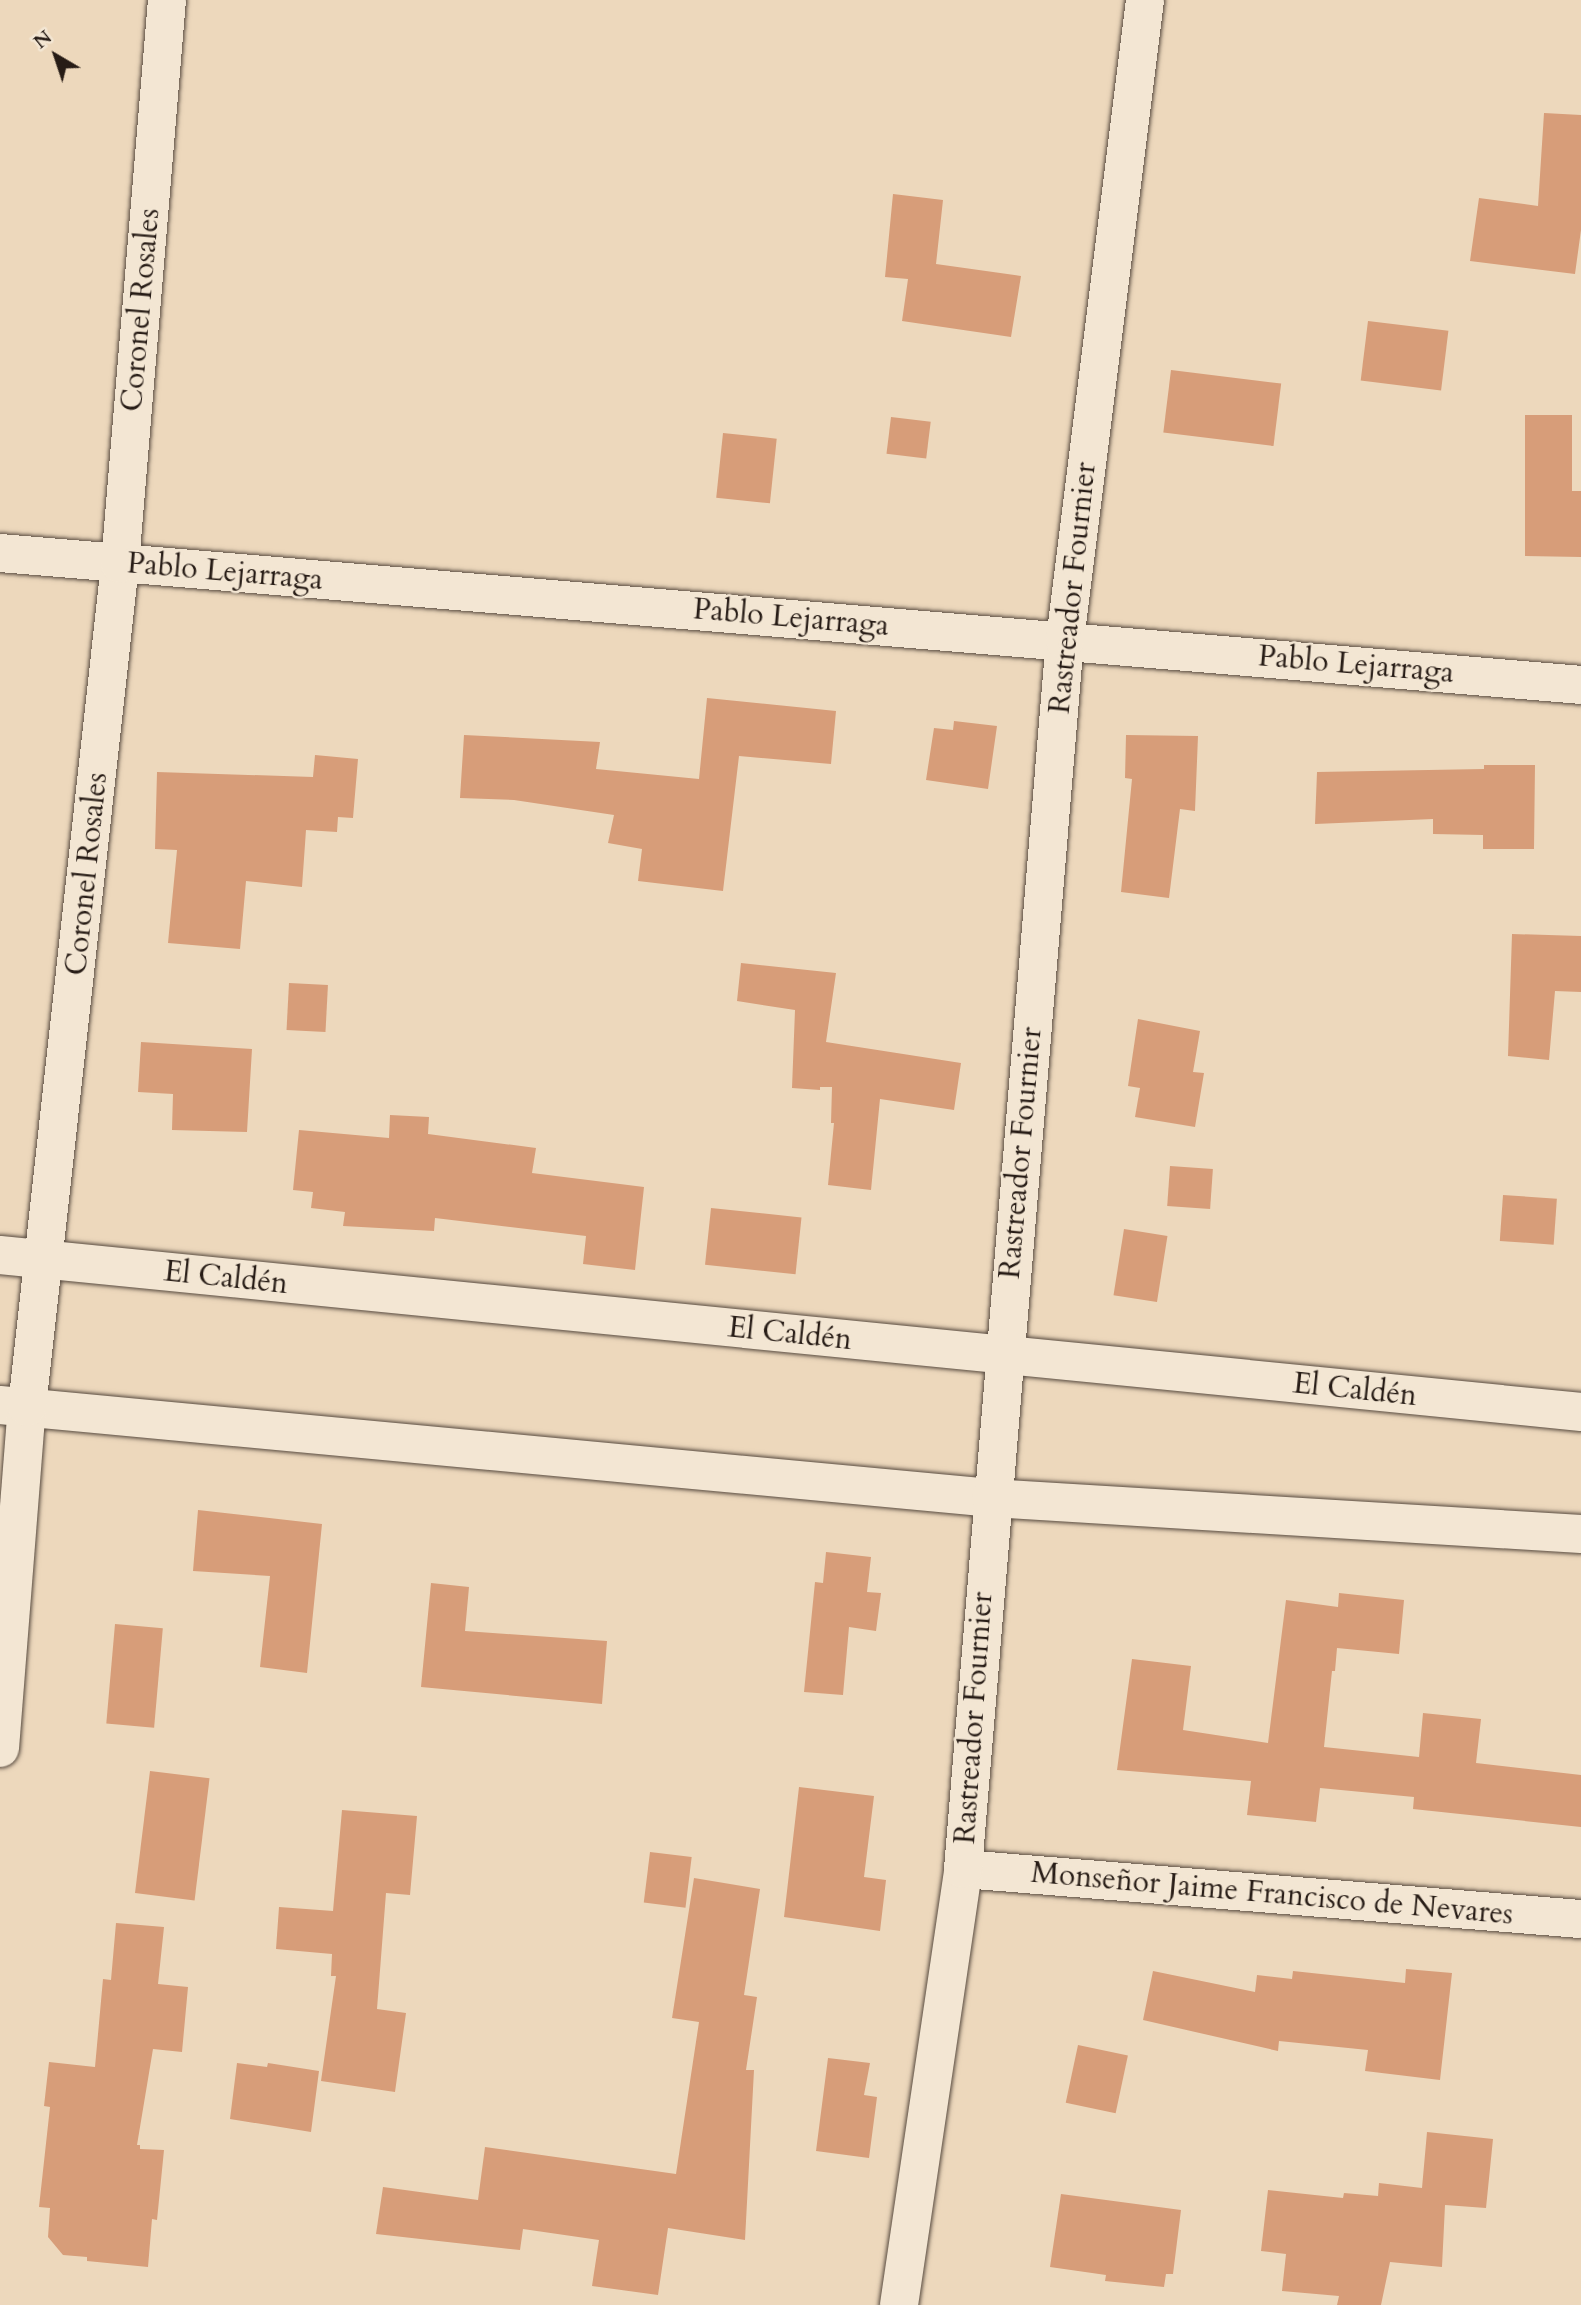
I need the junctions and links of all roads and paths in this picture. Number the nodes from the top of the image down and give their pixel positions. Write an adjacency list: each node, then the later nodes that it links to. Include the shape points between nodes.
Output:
1 (167, 0): 4 (street, Coronel Rosales)
2 (1145, 0): 5 (street, Rastreador Fournier)
3 (0, 553): 4 (street, Pablo Lejarraga)
4 (120, 564): 5 (street, Pablo Lejarraga); 8 (street, Coronel Rosales)
5 (1065, 640): 6 (street, Pablo Lejarraga); 9 (street, Rastreador Fournier)
6 (1581, 685)
7 (0, 1255): 8 (street, El Caldén)
8 (45, 1260): 9 (street, El Caldén); 10 (street, Coronel Rosales)
9 (1005, 1356): 11 (street, El Caldén); 12 (street, Rastreador Fournier)
10 (14, 1406): 12 (street); 14 (street, Coronel Rosales)
11 (1581, 1412)
12 (991, 1498): 13 (street); 15 (street, Rastreador Fournier)
13 (1581, 1534)
14 (0, 1748)
15 (963, 1869): 16 (street, Monseñor Jaime Francisco de Nevares); 17 (street, Rastreador Fournier)
16 (1581, 1919)
17 (899, 2305)

